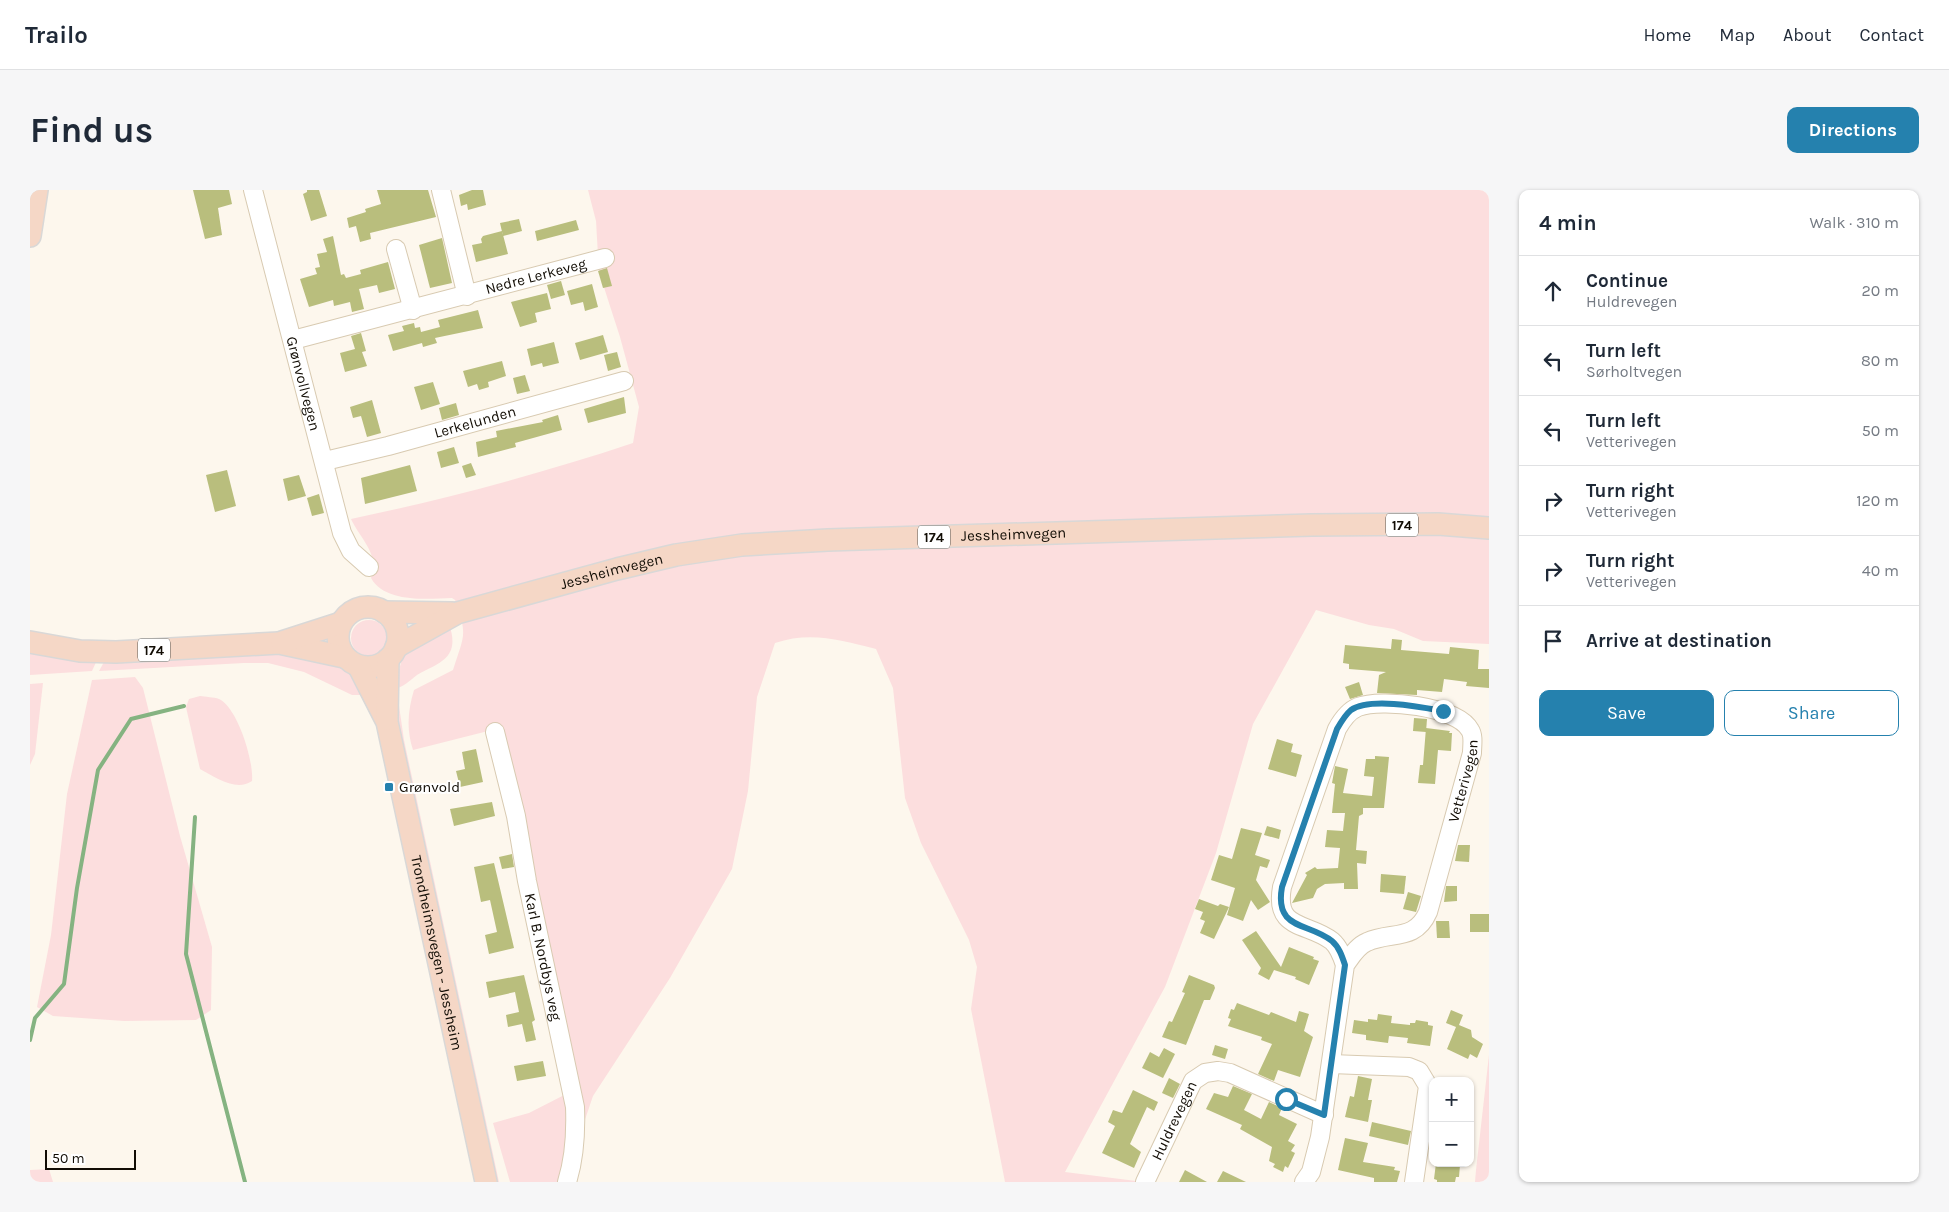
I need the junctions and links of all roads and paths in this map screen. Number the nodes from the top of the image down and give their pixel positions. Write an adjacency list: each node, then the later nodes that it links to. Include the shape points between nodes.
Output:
1 (37, 190): 4 (main road)
2 (253, 190): 9 (street, Grønvollvegen)
3 (441, 190): 7 (street, Nedre Lerkeveg)
4 (30, 236)
5 (396, 249): 8 (street)
6 (605, 258): 7 (street, Nedre Lerkeveg)
7 (467, 296): 8 (street, Nedre Lerkeveg)
8 (413, 310): 9 (street, Nedre Lerkeveg)
9 (293, 340): 11 (street, Grønvollvegen)
10 (624, 381): 11 (street, Lerkelunden)
11 (325, 461): 13 (street, Grønvollvegen, via 347,545)
12 (1489, 528): 15 (main road, Jessheimvegen / 174, via 1438,524 1311,525 742,545 676,555 617,569)
13 (369, 567)
14 (384, 612): 15 (main road, Jessheimvegen / 174); 16 (main road, 174, via 360,608); 19 (main road, via 396,627)
15 (457, 613): 19 (main road, Jessheimvegen / 174)
16 (341, 623): 18 (main road, 174); 20 (main road, via 337,641)
17 (30, 642): 18 (main road, 174, via 116,652)
18 (279, 643): 20 (main road, 174)
19 (392, 653): 20 (main road, 174, via 375,667); 21 (main road, Trondheimsvegen - Jessheim)
20 (352, 662): 21 (main road, Trondheimsvegen - Jessheim)
21 (387, 722): 26 (main road, Trondheimsvegen - Jessheim)
22 (495, 732): 27 (street, Karl B. Nordbys veg, via 516,816 575,1107 576,1134)
23 (1345, 965): 23 (street, Vetterivegen, via 1367,942 1411,932 1428,912 1472,753 1470,730 1462,721 1443,711 1400,705 1364,705 1351,710 1337,729 1282,887 1280,902 1283,912 1294,925 1333,942); 24 (street)
24 (1331, 1064): 25 (street); 30 (street, via 1409,1067 1424,1077 1428,1086)
25 (1324, 1115): 28 (street, Huldrevegen, via 1239,1076 1218,1071 1204,1073 1193,1081); 29 (street, via 1316,1157)
26 (486, 1182)
27 (567, 1182)
28 (1145, 1182)
29 (1305, 1182)
30 (1414, 1182)

